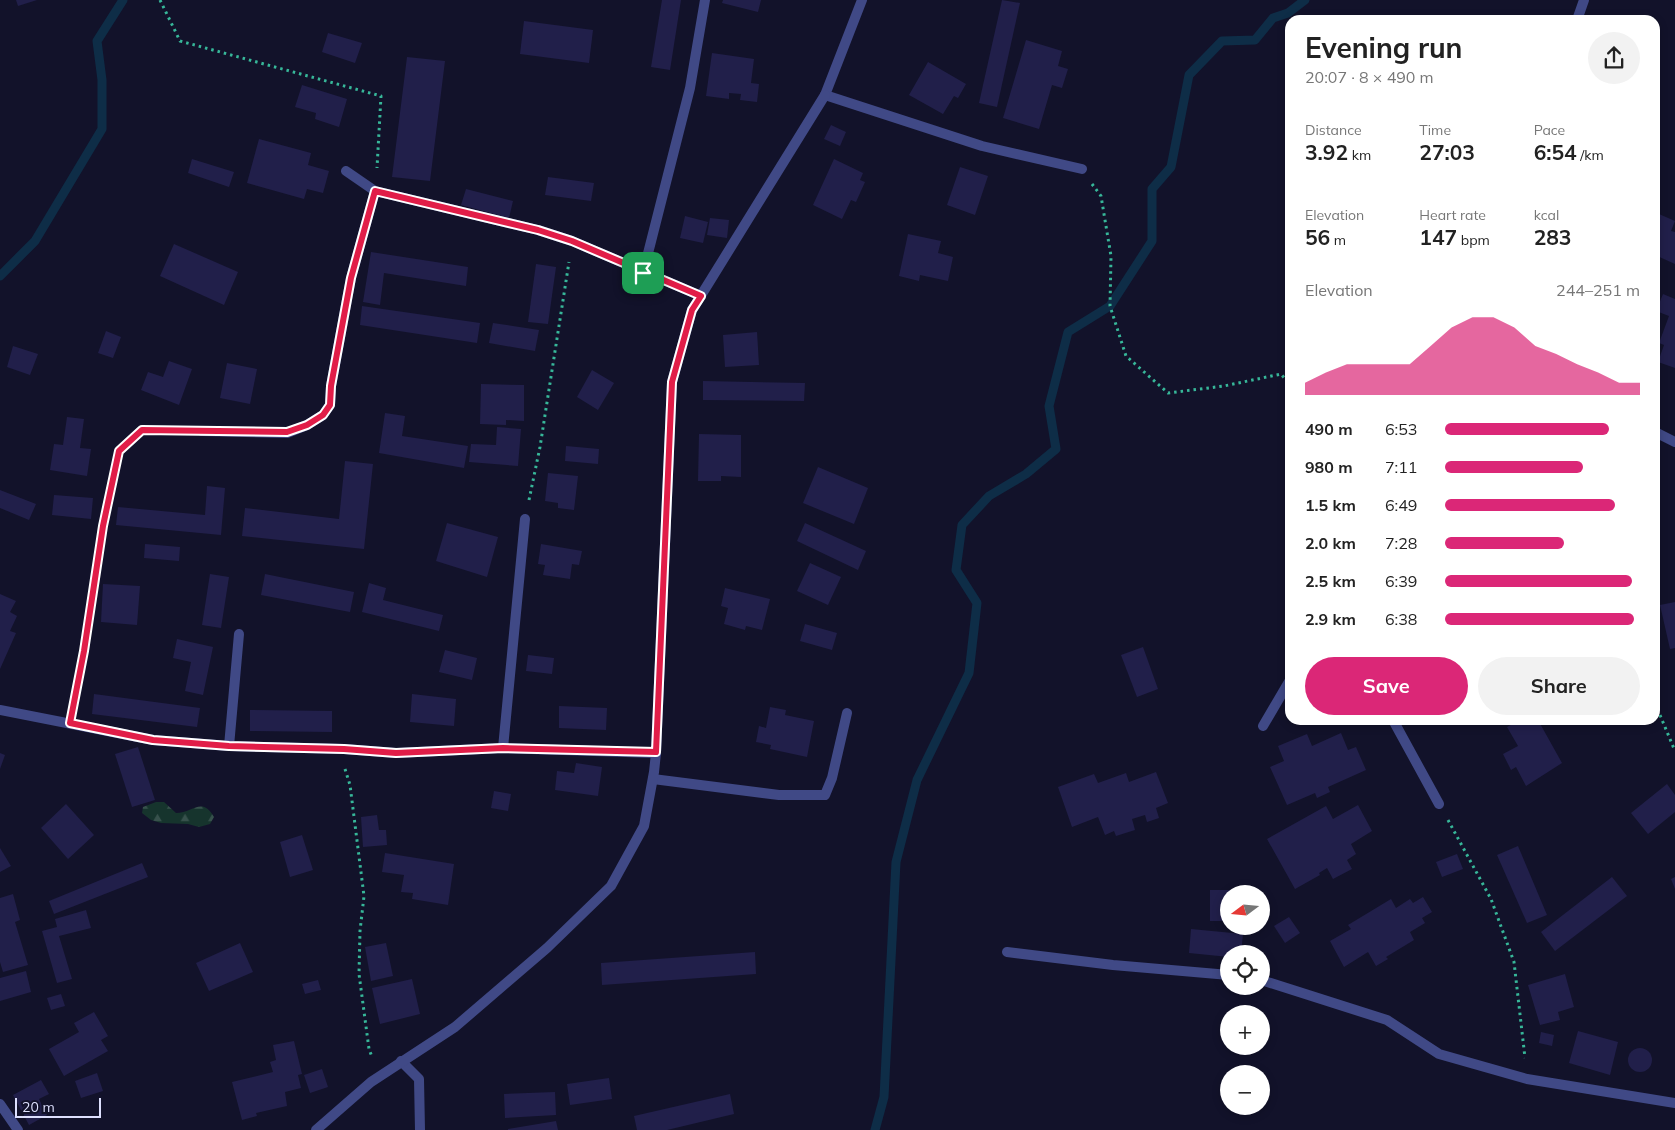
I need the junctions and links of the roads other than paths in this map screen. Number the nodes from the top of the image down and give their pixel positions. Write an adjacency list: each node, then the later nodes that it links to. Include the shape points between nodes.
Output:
1 (706, 0): 9 (street, via 690,88)
2 (862, 0): 5 (street)
3 (1584, 0): 4 (street)
4 (1579, 15)
5 (825, 95): 6 (street, via 982,146); 10 (street)
6 (1082, 169)
7 (346, 171): 8 (street)
8 (375, 191): 9 (street, via 538,230 572,241); 11 (street, via 351,278 330,405 323,415 287,432)
9 (643, 273): 10 (street)
10 (701, 296): 23 (street, via 692,310 672,382)
11 (202, 431)
12 (1660, 434): 13 (street)
13 (1675, 442)
14 (525, 519): 22 (street)
15 (239, 634): 21 (street)
16 (1285, 689): 20 (street)
17 (0, 710): 21 (street, via 153,740)
18 (847, 713): 24 (street, via 825,795 779,795)
19 (1396, 725): 25 (street)
20 (1263, 726)
21 (229, 746): 22 (street, via 396,753)
22 (503, 748): 23 (street)
23 (656, 752): 24 (street)
24 (653, 779): 29 (street, via 644,826 612,886 547,948 454,1027)
25 (1439, 804)
26 (1007, 952): 27 (street)
27 (1220, 974)
28 (1270, 983): 30 (street, via 1387,1020 1439,1054 1527,1079)
29 (401, 1061): 33 (street, via 371,1082); 34 (street, via 419,1080)
30 (1675, 1103)
31 (0, 1104): 32 (street)
32 (18, 1130)
33 (316, 1130)
34 (420, 1130)

